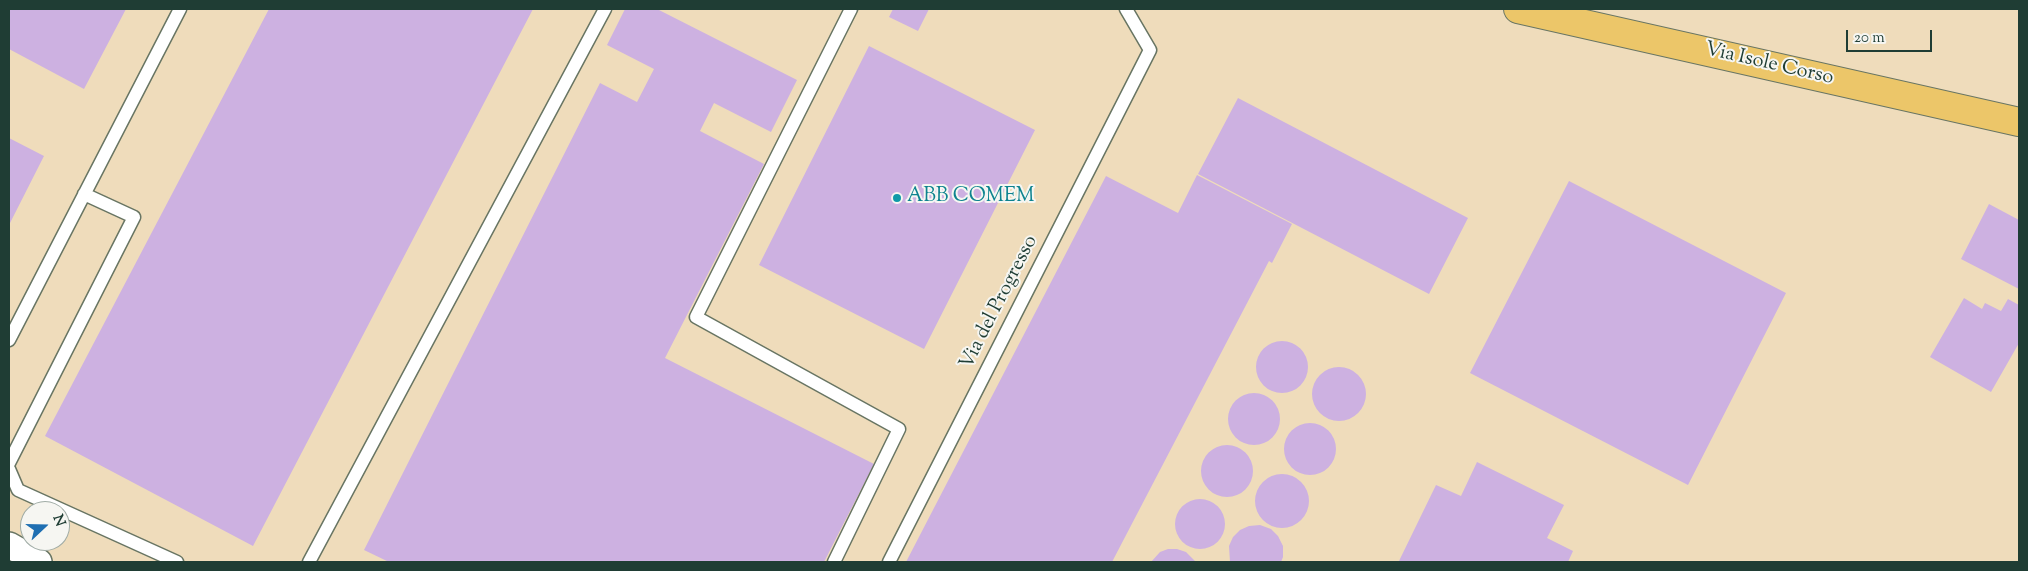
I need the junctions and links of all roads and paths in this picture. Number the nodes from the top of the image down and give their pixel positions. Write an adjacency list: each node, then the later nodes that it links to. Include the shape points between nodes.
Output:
1 (180, 9): 7 (lane)
2 (605, 9): 14 (lane)
3 (851, 9): 15 (lane, via 696,317 899,429)
4 (1126, 9): 16 (lane, Via del Progresso, via 1150,50)
5 (1518, 9): 6 (main road, Via Isole Corso)
6 (2019, 122)
7 (84, 194): 8 (lane); 9 (lane, via 134,217)
8 (9, 340)
9 (9, 463)
10 (9, 469): 13 (lane, via 18,490)
11 (9, 545): 12 (street)
12 (39, 562)
13 (177, 562)
14 (309, 562)
15 (834, 562)
16 (889, 562)

